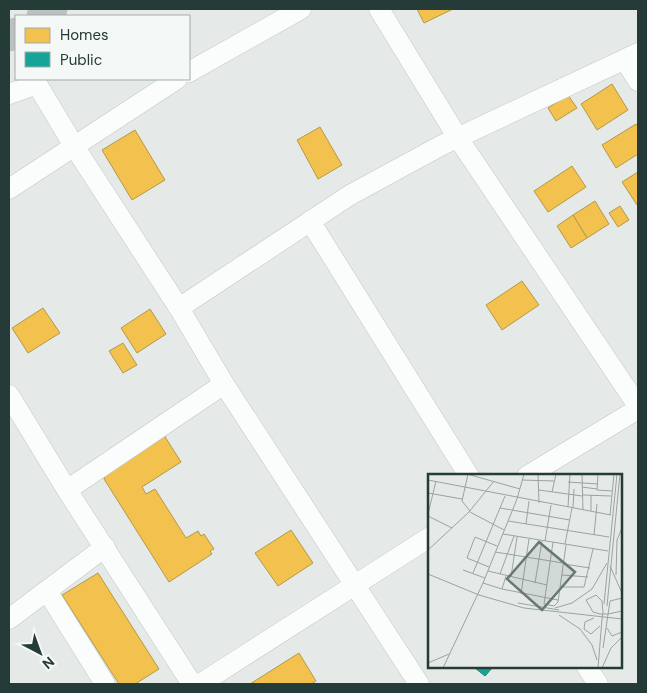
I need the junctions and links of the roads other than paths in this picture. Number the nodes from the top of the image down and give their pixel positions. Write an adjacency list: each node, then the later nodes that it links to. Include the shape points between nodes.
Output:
1 (302, 9): 6 (street)
2 (379, 9): 11 (street)
3 (9, 38): 4 (street)
4 (15, 49)
5 (632, 56): 9 (street); 11 (street)
6 (190, 71)
7 (175, 80): 12 (street)
8 (35, 81): 10 (street); 12 (street)
9 (638, 81)
10 (9, 94)
11 (458, 138): 14 (street, via 350,195); 18 (street)
12 (74, 146): 13 (street); 15 (street)
13 (9, 189)
14 (310, 221): 15 (street); 19 (street)
15 (179, 308): 16 (street)
16 (224, 384): 21 (street); 24 (street)
17 (10, 401): 21 (street)
18 (638, 407): 20 (street)
19 (467, 474)
20 (530, 474)
21 (67, 490): 23 (street)
22 (428, 538): 24 (street)
23 (105, 547): 25 (street); 28 (street)
24 (356, 585): 28 (street); 30 (street)
25 (47, 591): 26 (street); 29 (street)
26 (9, 619)
27 (588, 668): 31 (street)
28 (190, 683)
29 (105, 684)
30 (419, 684)
31 (598, 684)

